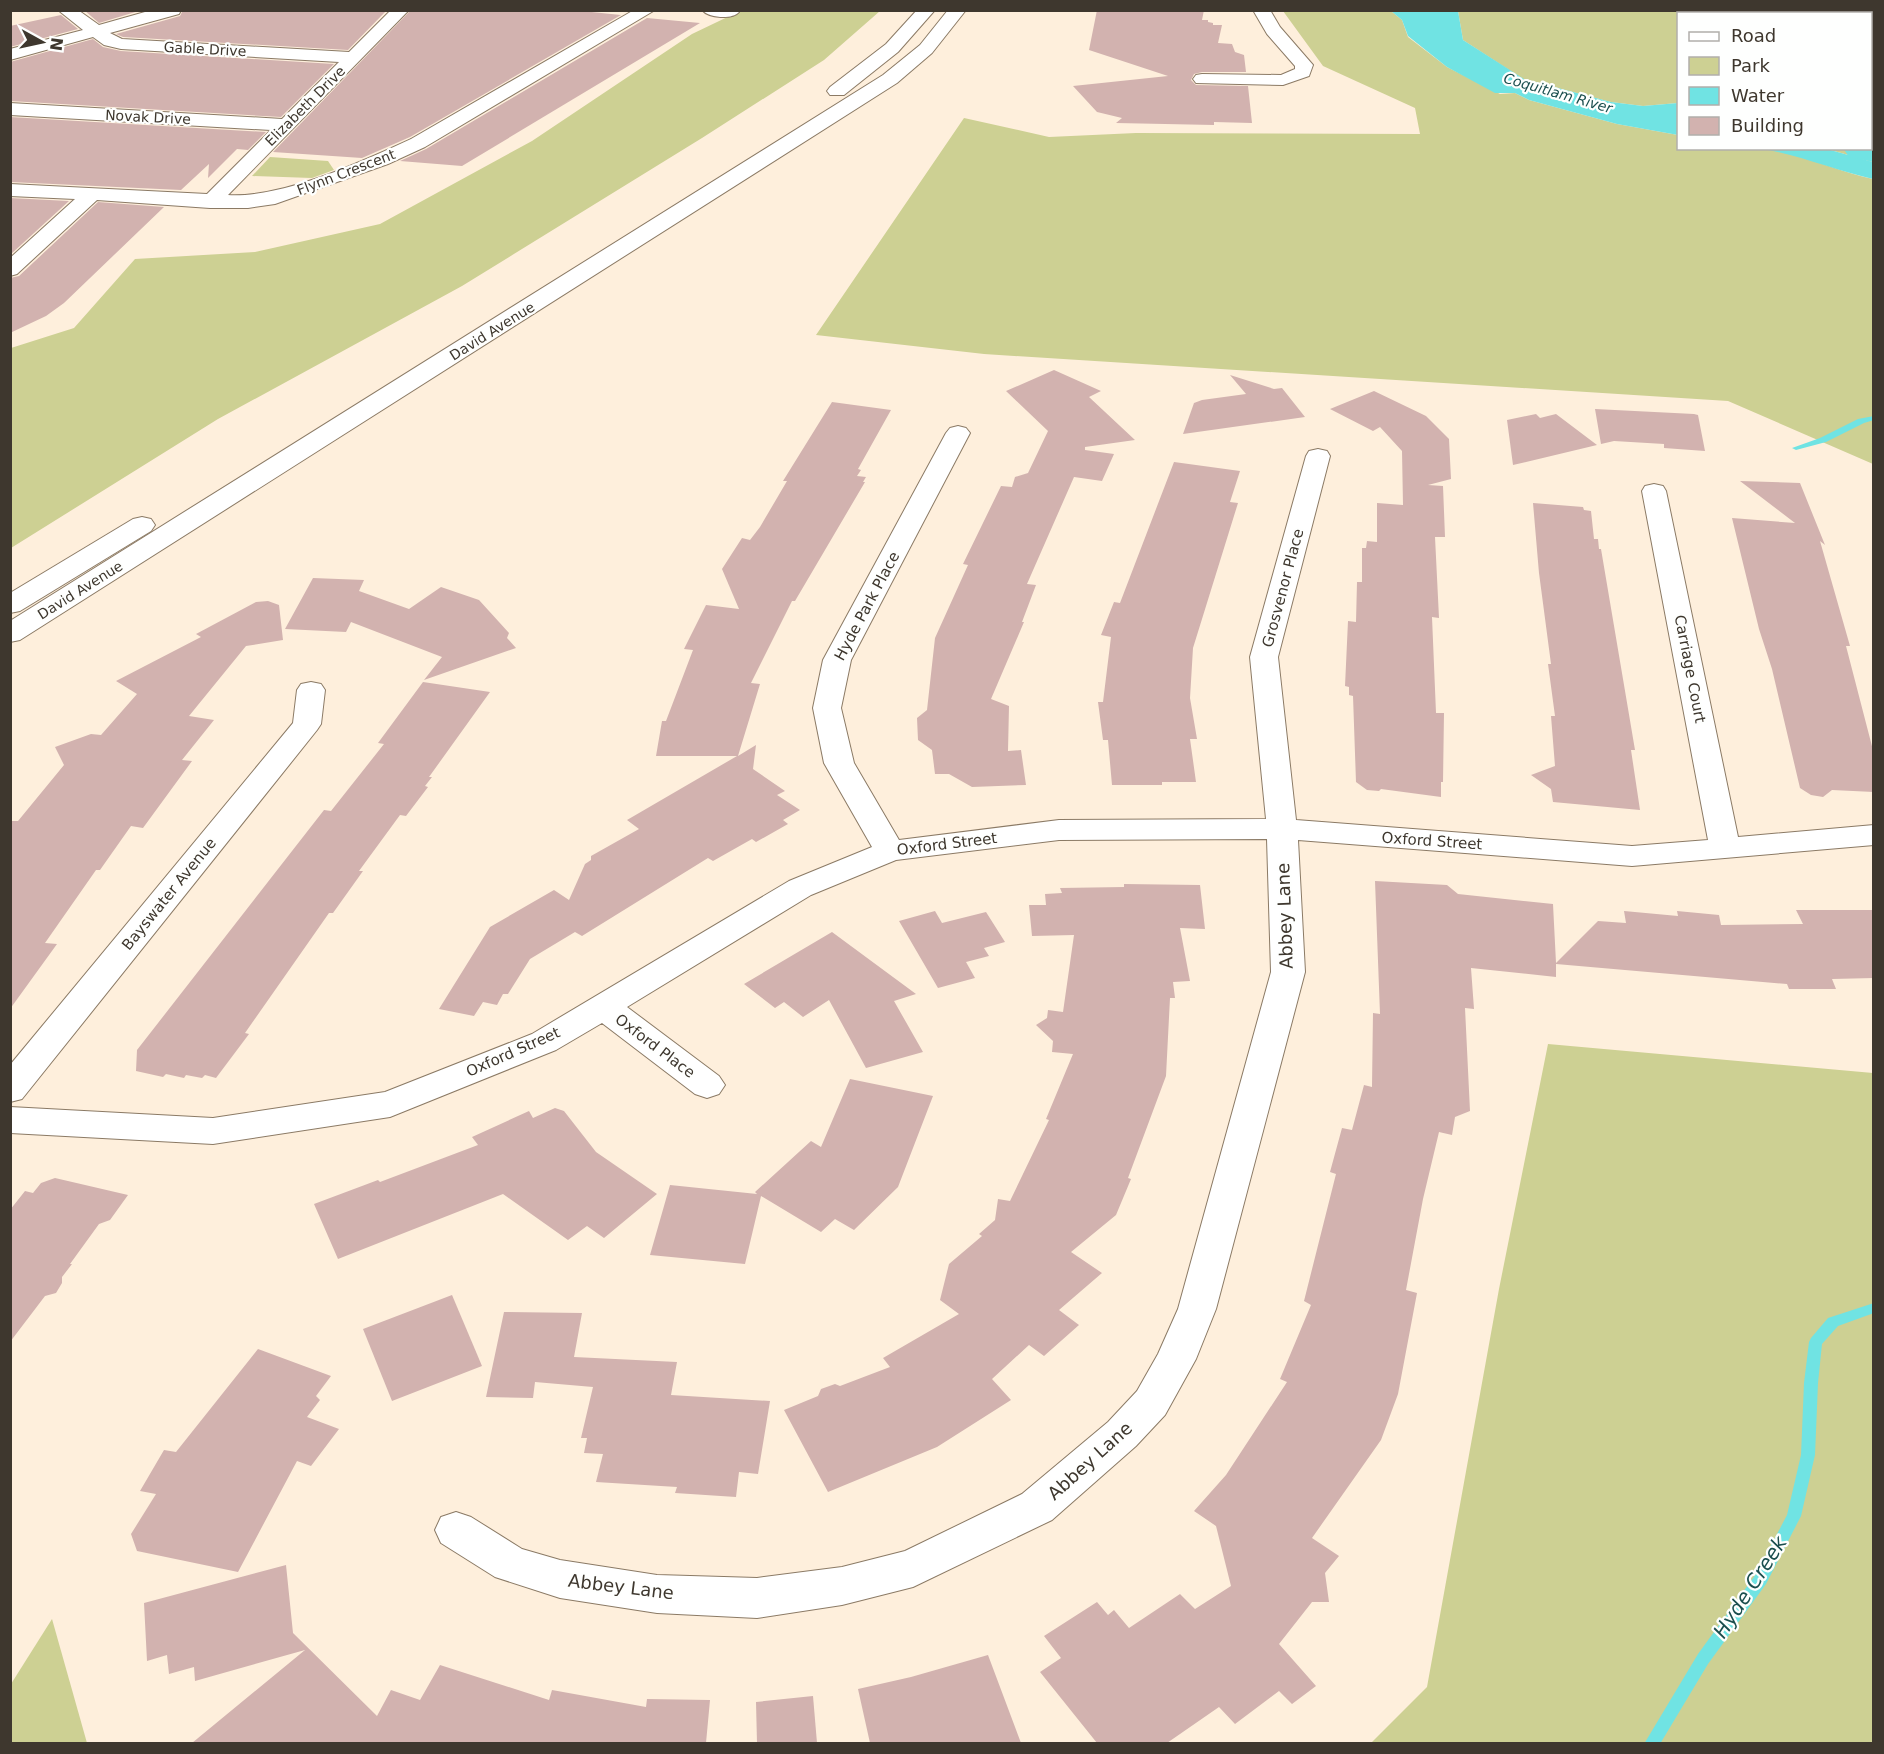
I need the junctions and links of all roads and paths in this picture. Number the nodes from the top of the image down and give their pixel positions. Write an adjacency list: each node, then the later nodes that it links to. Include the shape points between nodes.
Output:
1 (66, 10): 10 (street, Gable Drive)
2 (173, 10): 10 (street)
3 (401, 10): 12 (street, Elizabeth Drive)
4 (646, 10): 18 (street, Flynn Crescent, via 399,152 275,198)
5 (710, 10): 9 (street)
6 (927, 10): 23 (main road, David Avenue, via 892,48 817,106)
7 (958, 10): 24 (main road, David Avenue, via 926,49 890,79)
8 (1261, 10): 13 (street, via 1272,30 1304,65 1303,72 1283,80)
9 (731, 12)
10 (94, 31): 11 (street); 12 (street, Gable Drive, via 110,41 131,45)
11 (10, 55)
12 (354, 58): 15 (street, Elizabeth Drive)
13 (1202, 79)
14 (10, 109): 15 (street, Novak Drive)
15 (285, 125): 18 (street, Elizabeth Drive)
16 (10, 190): 17 (street, Flynn Crescent)
17 (91, 195): 18 (street, Flynn Crescent); 19 (street)
18 (210, 202)
19 (10, 270)
20 (958, 434): 29 (street, Hyde Park Place, via 837,660 827,708 839,763)
21 (1318, 456): 26 (street, Grosvenor Place, via 1264,657)
22 (1654, 491): 28 (street, Carriage Court)
23 (10, 605)
24 (10, 634)
25 (311, 690): 32 (street, Bayswater Avenue, via 307,724)
26 (1282, 829): 28 (street, Oxford Street, via 1632,856); 29 (street, Oxford Street, via 1059,830); 34 (street, Abbey Lane, via 1288,972 1197,1310 1151,1403 1122,1434 1037,1507 913,1568 842,1586 757,1598 657,1594 560,1579 510,1564)
27 (1874, 835): 28 (street, Oxford Street)
28 (1725, 848)
29 (890, 851): 30 (street, Oxford Street, via 800,888)
30 (603, 1006): 31 (street, Oxford Place); 33 (street, Oxford Street, via 544,1042 390,1104 213,1131)
31 (707, 1085)
32 (10, 1090)
33 (10, 1120)
34 (456, 1530)

